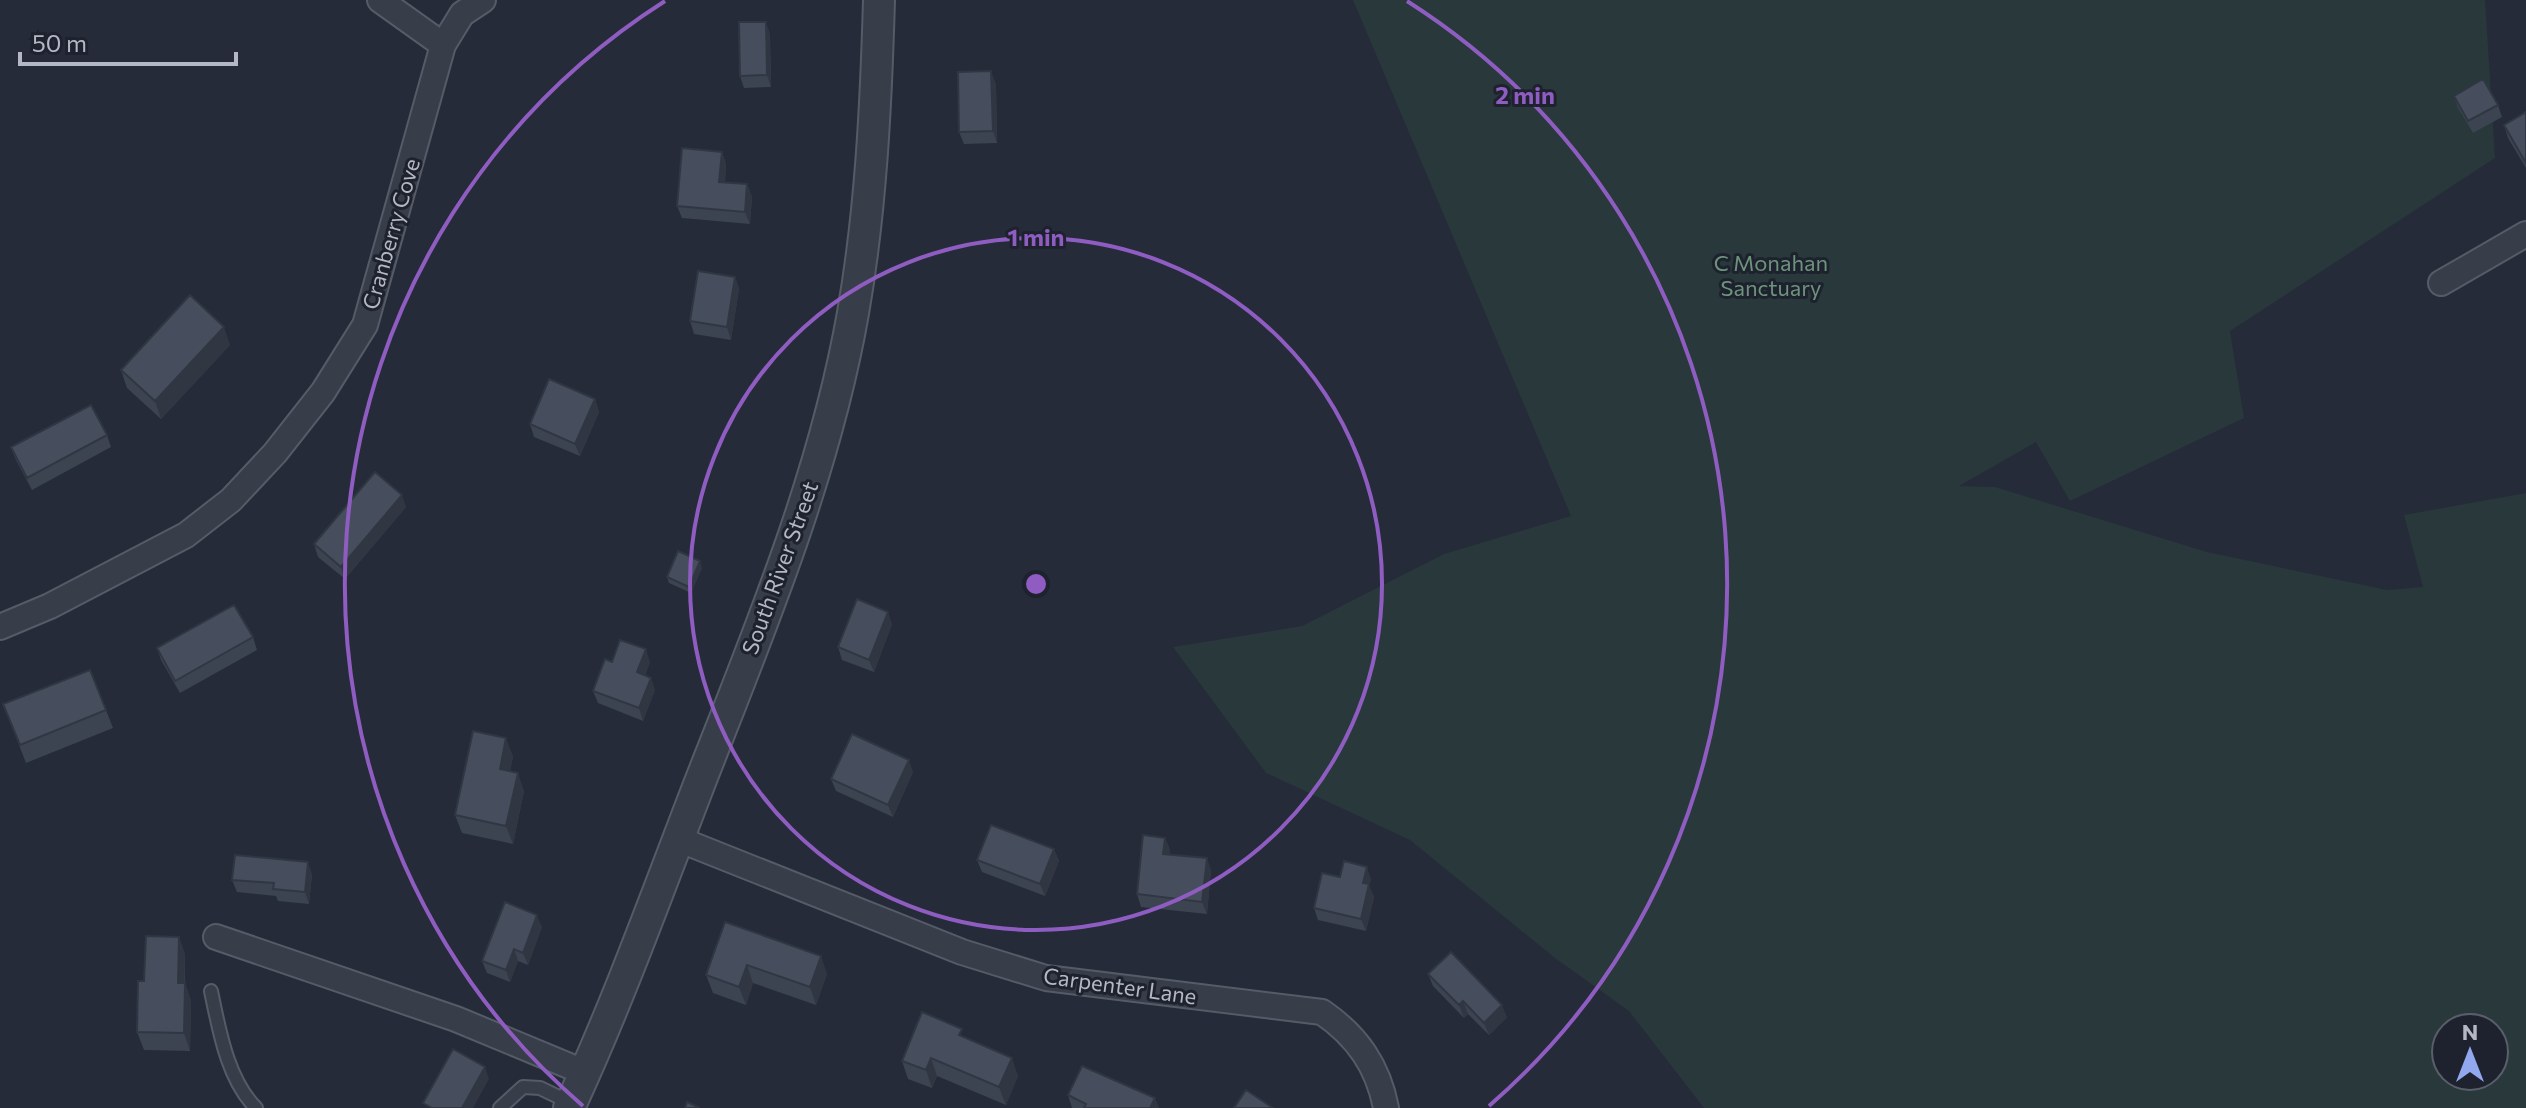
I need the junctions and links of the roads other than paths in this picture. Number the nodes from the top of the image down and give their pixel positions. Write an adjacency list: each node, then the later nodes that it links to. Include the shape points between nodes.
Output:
1 (380, 0): 4 (street)
2 (483, 0): 4 (street, Cranberry Cove, via 462,14)
3 (879, 0): 8 (street, South River Street, via 867,224 836,394 794,530)
4 (443, 45): 7 (street, Cranberry Cove, via 365,325 323,392 231,500 186,535)
5 (2526, 234): 6 (street)
6 (2441, 283)
7 (0, 627)
8 (678, 839): 11 (street, South River Street); 15 (street, Carpenter Lane, via 962,952 1046,978 1322,1012 1362,1047)
9 (216, 937): 11 (street, via 456,1019)
10 (211, 991): 13 (lane, via 240,1091)
11 (586, 1073): 12 (street, South River Street)
12 (570, 1106): 14 (lane, via 540,1088 523,1087)
13 (256, 1108)
14 (500, 1108)
15 (1386, 1108)

